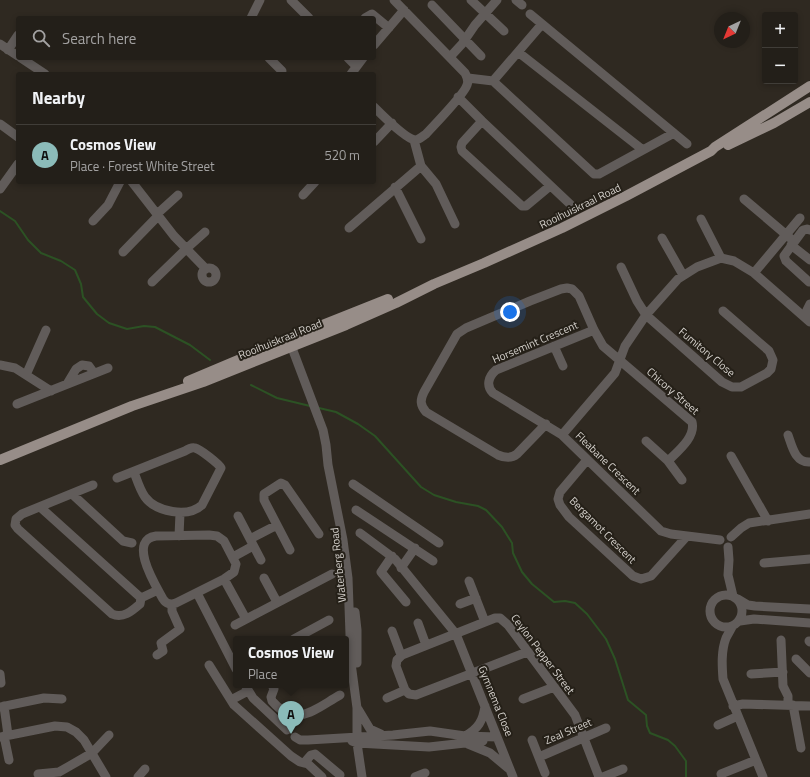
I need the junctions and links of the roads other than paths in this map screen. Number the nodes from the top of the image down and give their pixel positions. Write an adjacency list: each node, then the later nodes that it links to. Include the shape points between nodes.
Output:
1 (260, 0): 10 (street)
2 (291, 0): 11 (street)
3 (394, 0): 7 (street)
4 (470, 0): 8 (street)
5 (497, 0): 8 (street)
6 (432, 5): 17 (street)
7 (404, 10): 14 (street); 24 (street)
8 (485, 14): 15 (street); 17 (street)
9 (530, 14): 13 (street)
10 (252, 16)
11 (307, 16)
12 (376, 17): 14 (street)
13 (542, 24): 21 (street); 42 (street)
14 (389, 28): 18 (street)
15 (504, 31)
16 (16, 38): 20 (street)
17 (465, 40): 23 (street); 24 (street)
18 (376, 43)
19 (0, 44): 20 (street)
20 (8, 50): 22 (street)
21 (518, 52): 34 (street); 47 (street)
22 (16, 55)
23 (482, 56)
24 (450, 57): 33 (street)
25 (24, 60): 31 (street)
26 (271, 60): 30 (street)
27 (350, 60): 29 (street)
28 (361, 60): 29 (street)
29 (356, 66): 32 (street)
30 (282, 70)
31 (42, 72)
32 (352, 72)
33 (468, 78): 34 (street); 36 (street, via 466,88)
34 (492, 81): 47 (street, via 591,173 599,174)
35 (810, 86): 48 (main road, Rooihuiskraal Road)
36 (458, 98): 39 (street); 45 (street, via 426,134)
37 (810, 102): 48 (main road, Rooihuiskraal Road, via 774,123 716,151)
38 (376, 110): 40 (street)
39 (482, 121): 54 (street); 54 (street, via 462,143 462,151 522,206 526,206)
40 (392, 123): 44 (street); 45 (street)
41 (0, 124): 43 (street)
42 (674, 134): 46 (street); 47 (street)
43 (16, 135)
44 (376, 140)
45 (414, 140): 49 (street)
46 (687, 144)
47 (643, 150)
48 (711, 151): 89 (main road, Rooihuiskraal Road, via 626,196 497,258 434,284 354,312)
49 (421, 166): 55 (street); 65 (street, via 436,184)
50 (16, 167): 56 (street)
51 (119, 184): 64 (street, via 108,205)
52 (134, 184): 61 (street)
53 (313, 184): 57 (street)
54 (550, 186): 60 (street)
55 (395, 187): 66 (street); 71 (street)
56 (0, 189)
57 (302, 195)
58 (178, 196): 61 (street)
59 (744, 199): 69 (street)
60 (571, 205)
61 (157, 215): 73 (street); 74 (street)
62 (800, 218): 69 (street)
63 (701, 219): 75 (street)
64 (93, 221)
65 (455, 224)
66 (349, 228)
67 (810, 230): 72 (street, via 803,230)
68 (205, 232): 73 (street)
69 (786, 235): 72 (street); 79 (street)
70 (662, 238): 80 (street)
71 (421, 239)
72 (793, 243): 76 (street); 82 (street, via 784,258)
73 (186, 248): 78 (street); 81 (street)
74 (123, 252)
75 (721, 258): 79 (street, via 734,260); 80 (street, Fleabane Crescent)
76 (810, 260)
77 (621, 267): 85 (street)
78 (206, 269)
79 (754, 273): 86 (street)
80 (682, 275): 85 (street, Fleabane Crescent)
81 (152, 282)
82 (809, 282)
83 (810, 304): 86 (street, via 807,310)
84 (723, 311): 85 (street, Fumitory Close, via 769,351 774,360 767,373 741,387 732,387 722,382)
85 (646, 315): 91 (street, Fleabane Crescent, via 625,346)
86 (808, 320)
87 (46, 330): 95 (street)
88 (594, 330): 90 (street, Horsemint Crescent); 91 (street, Chicory Street, via 604,346); 98 (street, Chicory Street, via 579,296 572,289 561,289 459,332 454,336 421,397 421,405 426,412 498,455 506,457 517,454)
89 (290, 343): 103 (main road, Rooihuiskraal Road, via 151,395 132,406); 194 (street, Waterberg Road, via 319,416 326,445 345,557 351,663)
90 (554, 346): 93 (street); 98 (street, Horsemint Crescent, via 496,370 488,382 493,393)
91 (620, 361): 99 (street, Fleabane Crescent, via 609,381); 105 (street, Chicory Street, via 692,422 692,433)
92 (0, 365): 95 (street, via 13,367)
93 (563, 366)
94 (108, 368): 96 (street, via 94,373 86,364 80,365 67,384)
95 (26, 375): 96 (street)
96 (51, 391): 97 (street)
97 (17, 404)
98 (546, 424): 99 (street, Horsemint Crescent)
99 (562, 435): 104 (street, Fleabane Crescent)
100 (788, 435): 106 (street, via 798,459 805,463)
101 (646, 441): 105 (street)
102 (731, 456): 118 (street)
103 (0, 460)
104 (587, 460): 124 (street, Fleabane Crescent, via 658,529); 124 (street, Bergamot Crescent, via 560,492 560,505 632,576 641,579 651,576)
105 (668, 461): 109 (street)
106 (810, 462)
107 (134, 472): 108 (street); 115 (street, via 147,500 158,507); 115 (street, via 194,448 219,464 221,470 202,505)
108 (117, 478)
109 (682, 480)
110 (353, 484): 119 (street)
111 (93, 485): 112 (street)
112 (72, 494): 113 (street); 127 (street, via 123,541)
113 (40, 507): 148 (street); 148 (street, via 16,518 14,523 18,530 112,614 118,616 131,612 140,604)
114 (356, 510): 119 (street)
115 (180, 513): 123 (street)
116 (810, 514): 118 (street)
117 (238, 516): 128 (street)
118 (768, 521): 125 (street, via 746,525)
119 (394, 524): 129 (street); 131 (street)
120 (277, 525): 122 (street, via 263,497 282,483); 128 (street); 132 (street)
121 (360, 533): 133 (street, Gymnema Close)
122 (319, 534)
123 (179, 536): 134 (street, via 217,536 223,540); 145 (street, via 151,537 145,542 145,562)
124 (687, 536): 126 (street, Fleabane Crescent)
125 (731, 537): 126 (street, via 723,536); 130 (street, via 732,542)
126 (720, 540): 130 (street, via 722,545)
127 (132, 543)
128 (252, 543): 134 (street); 136 (street)
129 (439, 543)
130 (728, 547): 141 (street)
131 (415, 548): 137 (street); 139 (street)
132 (290, 550)
133 (392, 556): 139 (street, Gymnema Close); 152 (street, via 381,572)
134 (233, 557): 143 (street, via 235,571)
135 (810, 559): 138 (street)
136 (261, 560)
137 (433, 561)
138 (764, 563)
139 (401, 568): 165 (street, Gymnema Close)
140 (332, 574): 151 (street)
141 (728, 575): 147 (street); 150 (street)
142 (264, 578): 151 (street)
143 (224, 579): 146 (street); 156 (street)
144 (469, 581): 149 (street)
145 (158, 590): 148 (street); 153 (street, via 164,601)
146 (197, 593): 153 (street); 174 (street)
147 (720, 595): 150 (street, via 727,594); 163 (street, via 710,607 711,618)
148 (141, 598)
149 (476, 598): 154 (street); 158 (street)
150 (736, 598): 155 (street, via 748,605); 161 (street, via 743,608 742,617)
151 (277, 602): 156 (street)
152 (406, 602)
153 (172, 604): 171 (street, via 180,629 161,643 163,651)
154 (460, 604)
155 (810, 609)
156 (246, 619): 162 (street)
157 (329, 620): 166 (street)
158 (485, 622): 165 (street, Ceylon Pepper Street); 170 (street, Ceylon Pepper Street, via 497,618 504,620)
159 (418, 623): 168 (street)
160 (810, 623): 161 (street, via 754,619)
161 (736, 624): 163 (street); 169 (street, via 726,639)
162 (235, 625)
163 (719, 626): 169 (street)
164 (392, 631): 172 (street)
165 (456, 634): 168 (street, Ceylon Pepper Street); 178 (street, Gymnema Close)
166 (300, 636)
167 (781, 640): 176 (street)
168 (426, 645): 172 (street, Ceylon Pepper Street)
169 (724, 648): 192 (street, via 723,679)
170 (527, 652): 178 (street); 180 (street, Ceylon Pepper Street)
171 (157, 655)
172 (401, 655): 183 (street, via 396,666)
173 (796, 660): 177 (street)
174 (233, 663)
175 (209, 665): 188 (street)
176 (783, 672): 179 (street); 189 (street, via 783,687)
177 (810, 673)
178 (472, 674): 183 (street, via 416,695); 191 (street, Gymnema Close)
179 (751, 674)
180 (554, 687): 187 (street); 204 (street, Ceylon Pepper Street, via 575,716)
181 (246, 688): 188 (street); 198 (street)
182 (275, 688): 184 (street, via 272,701 286,713 294,716 304,715)
183 (405, 690): 185 (street)
184 (340, 695)
185 (386, 698)
186 (62, 699): 190 (street, via 44,698)
187 (523, 699)
188 (231, 700): 215 (street, via 290,756)
189 (790, 705): 192 (street); 193 (street); 210 (street)
190 (2, 706): 202 (street)
191 (485, 706): 205 (street, Gymnema Close); 206 (street, via 479,725)
192 (733, 706): 195 (street)
193 (810, 706)
194 (357, 708): 201 (street, via 370,729); 207 (street, Waterberg Road)
195 (738, 716): 196 (street); 214 (street)
196 (718, 725)
197 (606, 728): 204 (street, Zeal Street)
198 (287, 730)
199 (412, 733): 201 (street); 206 (street, via 430,731); 209 (street)
200 (109, 735): 211 (street)
201 (384, 735): 207 (street)
202 (4, 736): 211 (street, via 55,726 67,727 81,736); 213 (street)
203 (295, 737): 207 (street, via 300,740)
204 (584, 737): 212 (street, Zeal Street); 229 (street, Ceylon Pepper Street)
205 (498, 738): 206 (street); 219 (street, Gymnema Close)
206 (464, 739): 209 (street, via 429,747); 219 (street, via 490,753)
207 (357, 740): 209 (street); 227 (street, Waterberg Road)
208 (532, 740): 212 (street, Zeal Street)
209 (413, 745)
210 (801, 748)
211 (92, 754): 221 (street, via 60,771); 224 (street)
212 (539, 757): 220 (street, Zeal Street)
213 (9, 760)
214 (756, 760): 222 (street); 231 (street)
215 (304, 763): 223 (street, via 314,754); 226 (street)
216 (145, 769): 225 (street)
217 (623, 769): 230 (street)
218 (425, 773): 228 (street)
219 (512, 773)
220 (545, 773)
221 (38, 774)
222 (721, 774)
223 (340, 775)
224 (106, 777)
225 (138, 777)
226 (322, 777)
227 (362, 777)
228 (415, 777)
229 (599, 777)
230 (603, 777)
231 (762, 777)

